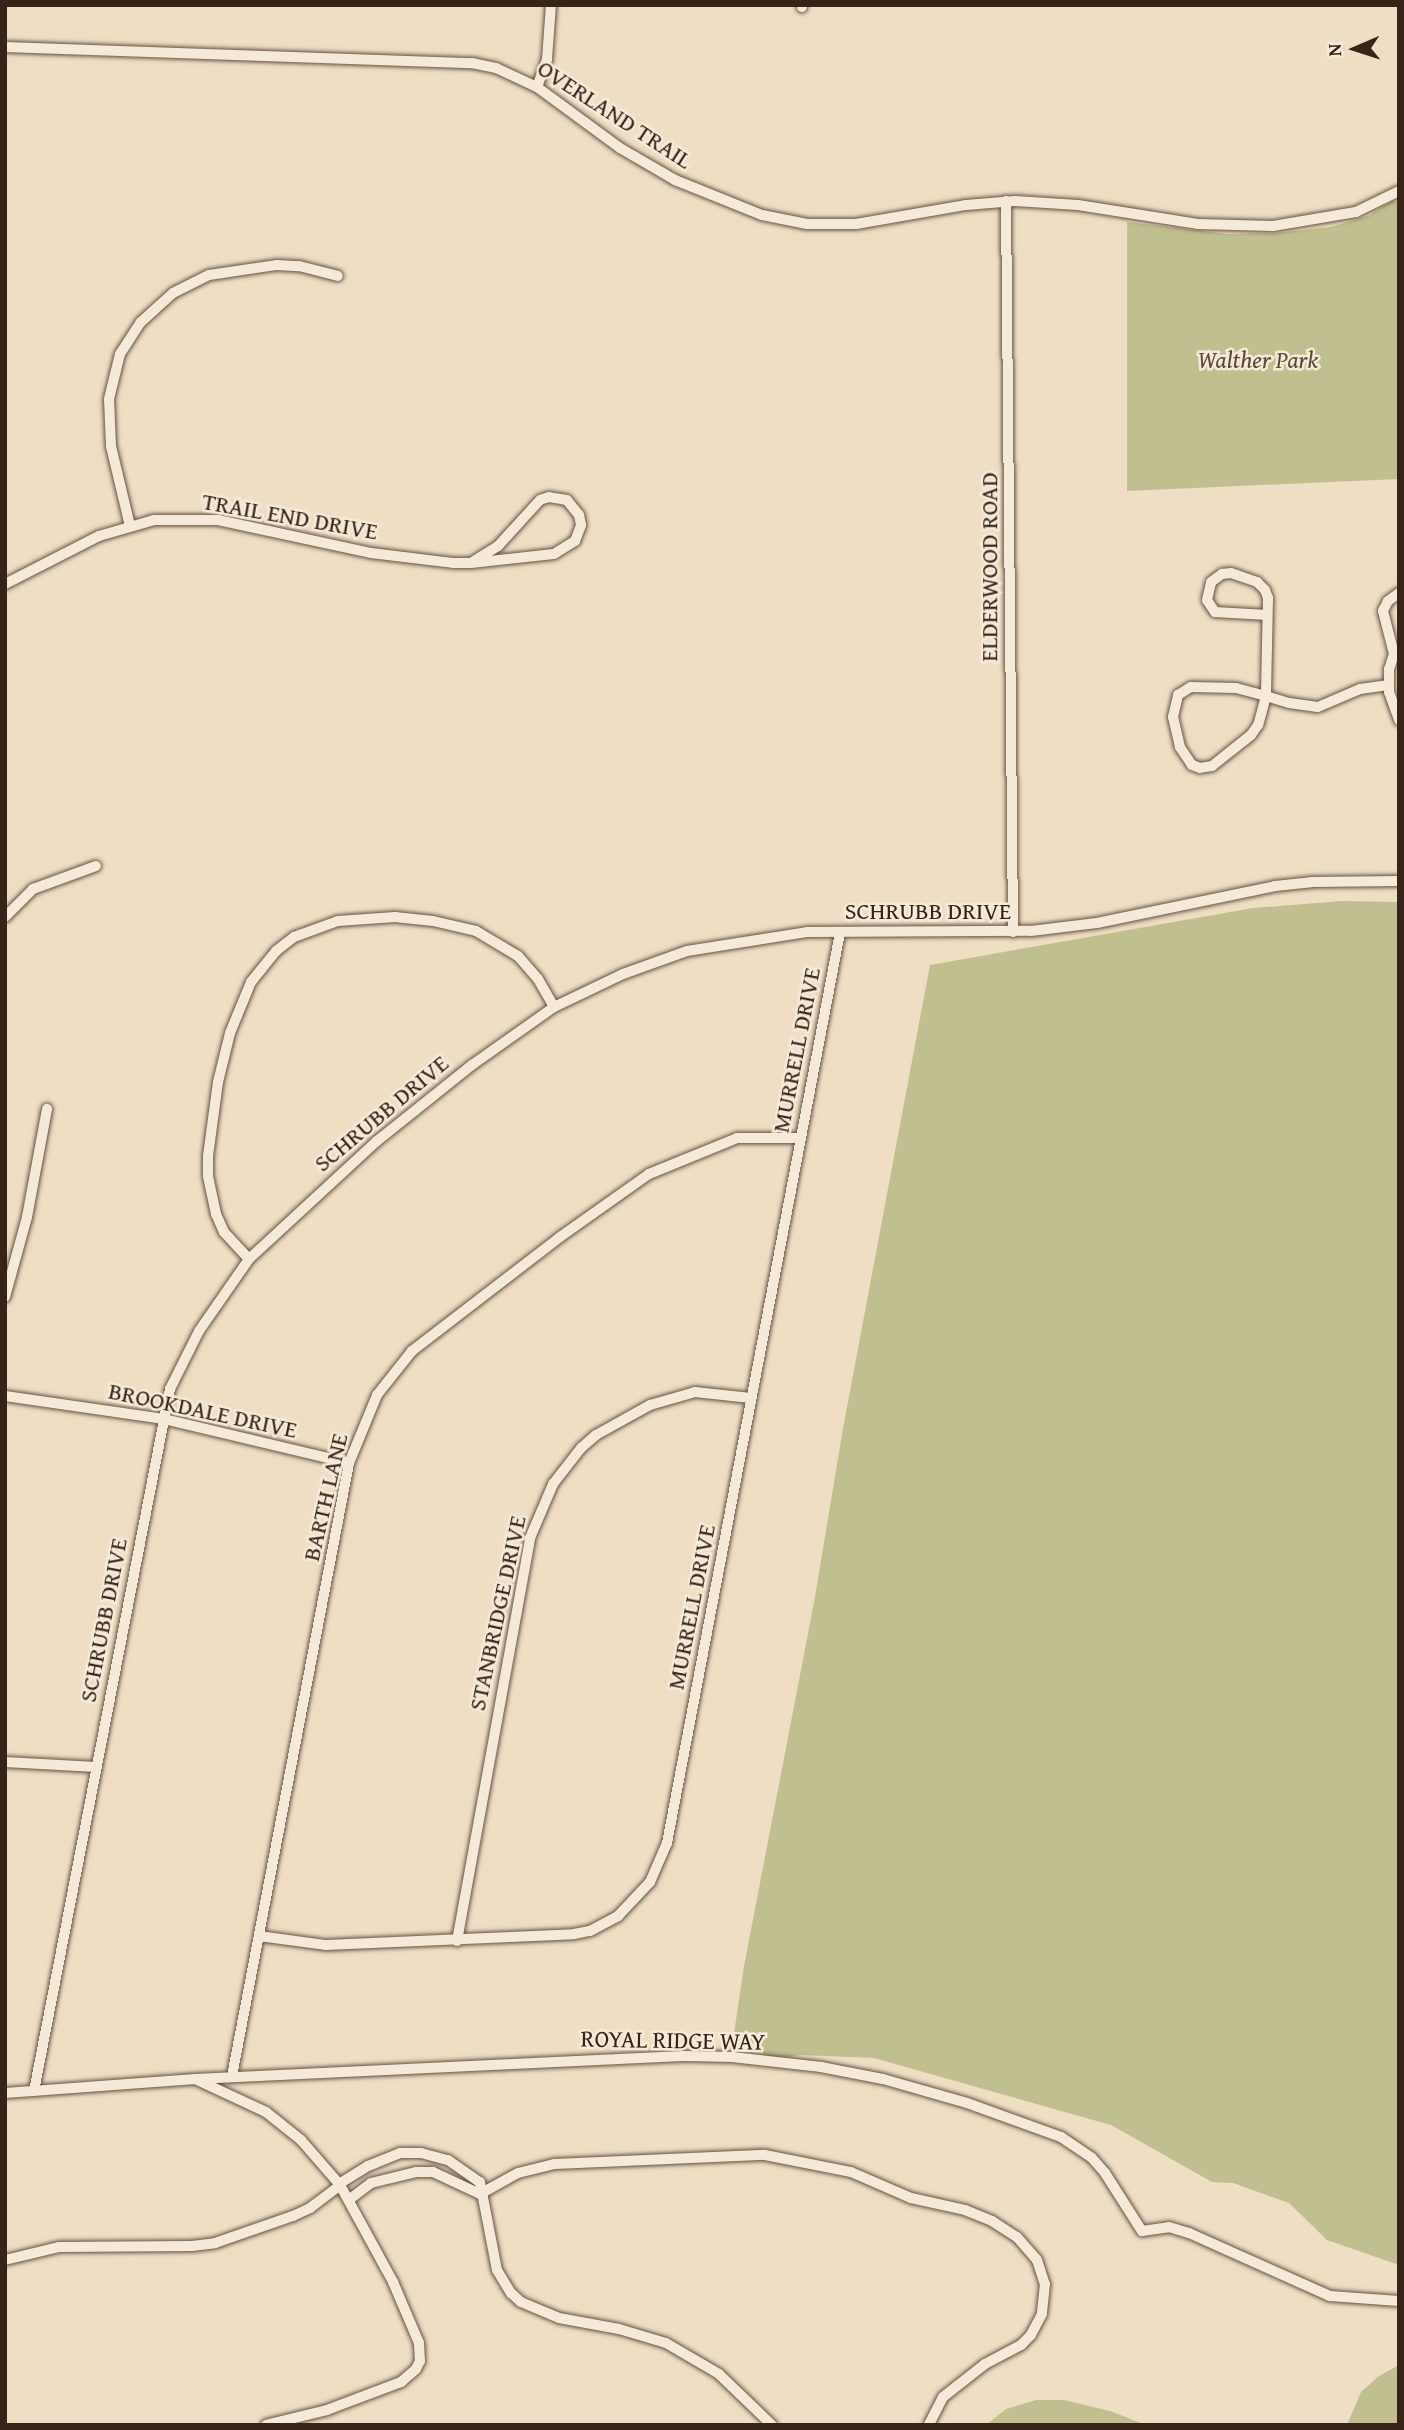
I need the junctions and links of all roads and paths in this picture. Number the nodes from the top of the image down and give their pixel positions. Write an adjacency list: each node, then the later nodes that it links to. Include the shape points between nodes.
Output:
1 (551, 5): 3 (street, via 547,59)
2 (5, 47): 3 (street, OVERLAND TRAIL, via 454,61 496,68)
3 (537, 87): 5 (street, OVERLAND TRAIL, via 652,168 762,215 807,224 856,224)
4 (1399, 191): 5 (street, OVERLAND TRAIL, via 1356,212 1324,220 1251,227)
5 (1006, 201): 19 (street, ELDERWOOD ROAD)
6 (338, 276): 7 (street, via 277,265 209,275 173,293 141,322 120,354 109,399 111,446)
7 (130, 526): 8 (street, TRAIL END DRIVE, via 154,520 218,520 371,553); 9 (street, TRAIL END DRIVE)
8 (471, 563): 8 (street, TRAIL END DRIVE, via 551,555 567,548 579,534 579,515 567,500 549,496 498,546)
9 (5, 584)
10 (1399, 593): 12 (street, via 1383,611)
11 (1267, 615): 11 (street, via 1267,594 1257,582 1231,573 1211,582 1207,600 1215,612); 14 (street)
12 (1396, 653): 13 (street)
13 (1389, 685): 14 (street, via 1360,690 1318,707); 15 (street)
14 (1266, 696): 14 (street, via 1258,725 1212,766 1200,768 1187,759 1173,717 1184,690 1218,686)
15 (1399, 720)
16 (96, 866): 18 (street, via 33,889)
17 (1399, 881): 19 (street, SCHRUBB DRIVE, via 1275,886 1097,923)
18 (5, 917)
19 (1013, 932): 20 (street, SCHRUBB DRIVE)
20 (840, 933): 21 (street, SCHRUBB DRIVE, via 807,932 687,951 623,974); 23 (street, MURRELL DRIVE)
21 (554, 1007): 24 (street, SCHRUBB DRIVE, via 411,1112); 24 (street, via 518,956 477,931 433,921 395,917 338,921 294,937 276,951 251,982 230,1033 208,1156 216,1214 224,1232)
22 (47, 1109): 25 (street, via 27,1217)
23 (800, 1138): 27 (street, MURRELL DRIVE); 29 (street, BARTH LANE, via 754,1136 719,1143 620,1192 412,1351 377,1395)
24 (249, 1259): 28 (street, SCHRUBB DRIVE, via 179,1367)
25 (5, 1297)
26 (5, 1396): 28 (street, BROOKDALE DRIVE)
27 (751, 1398): 33 (street, STANBRIDGE DRIVE, via 712,1392 681,1394 612,1424 565,1466 542,1503 527,1551); 33 (street, MURRELL DRIVE, via 659,1866 630,1906 590,1931)
28 (164, 1419): 29 (street, BROOKDALE DRIVE); 31 (street, SCHRUBB DRIVE)
29 (349, 1463): 32 (street, BARTH LANE)
30 (5, 1762): 31 (street)
31 (96, 1767): 36 (street, SCHRUBB DRIVE)
32 (259, 1936): 33 (street, MURRELL DRIVE, via 326,1945); 34 (street, BARTH LANE)
33 (457, 1941)
34 (232, 2076): 35 (street); 48 (street, ROYAL RIDGE WAY, via 669,2056 732,2057 821,2067 883,2079 1061,2137 1105,2173 1142,2231 1169,2227 1189,2233 1330,2296)
35 (195, 2079): 36 (street); 43 (street, via 266,2112 301,2140)
36 (34, 2091): 37 (street)
37 (5, 2094)
38 (405, 2153): 39 (street, via 430,2155); 40 (street); 41 (street)
39 (457, 2165): 42 (street); 45 (street, via 480,2182)
40 (355, 2173): 43 (street); 44 (street)
41 (402, 2175): 42 (street, via 433,2172); 44 (street)
42 (449, 2178): 45 (street)
43 (340, 2185): 46 (street); 47 (street, via 293,2216 215,2243 59,2247)
44 (364, 2187): 46 (street)
45 (480, 2194): 50 (street, via 497,2270 521,2302 559,2318 666,2343 719,2374); 51 (street, via 518,2173 555,2164 765,2155 851,2172 911,2199 965,2210 992,2221 1017,2237 1037,2260 1045,2284 1042,2314 1021,2345 985,2364 943,2397)
46 (350, 2199): 49 (street, via 393,2282 421,2352 416,2369 401,2382 327,2410)
47 (5, 2260)
48 (1399, 2301)
49 (265, 2425)
50 (772, 2425)
51 (929, 2425)

